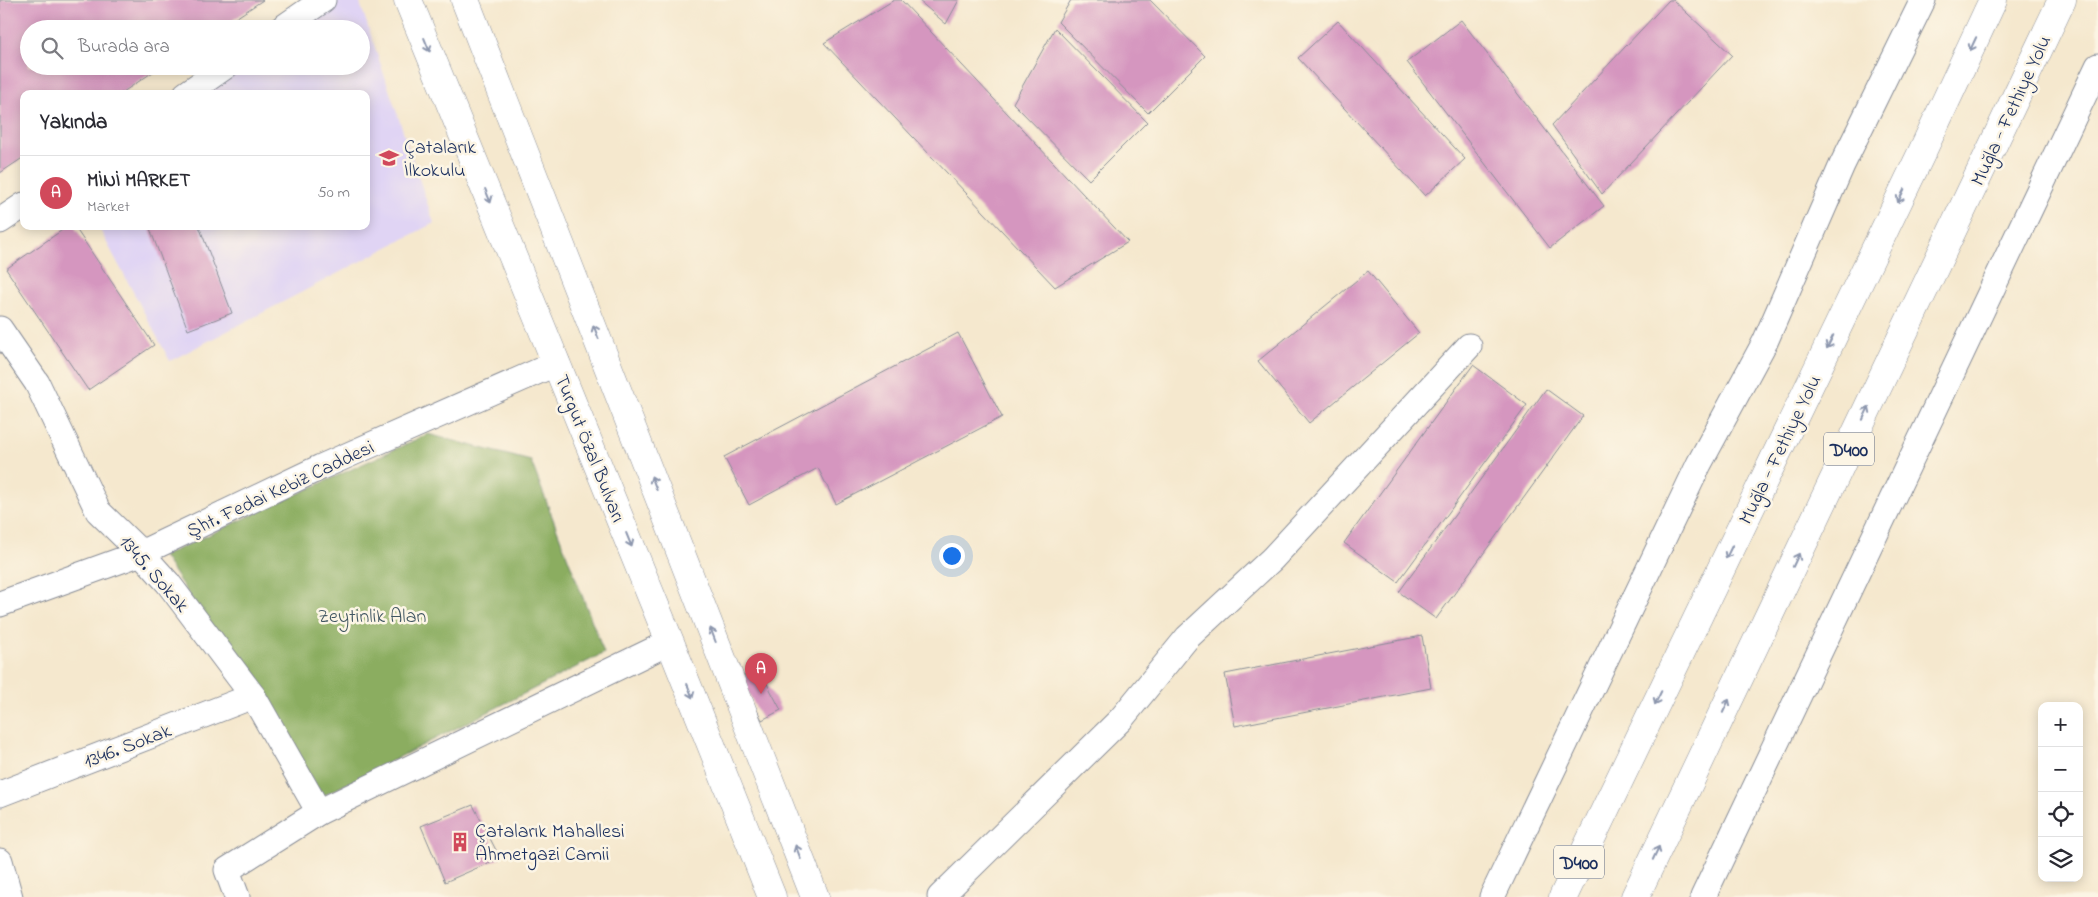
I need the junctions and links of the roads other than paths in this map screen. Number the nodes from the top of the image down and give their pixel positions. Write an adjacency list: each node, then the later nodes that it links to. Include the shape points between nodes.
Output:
1 (323, 0): 7 (street)
2 (408, 0): 15 (main road, Turgut Özal Bulvarı, one-way to 15)
3 (465, 0): 26 (main road, one-way to 3)
4 (1923, 0): 28 (street, via 1842,165 1765,342 1699,464)
5 (1994, 0): 29 (main road, Muğla - Fethiye Yolu / D400, one-way to 29)
6 (2062, 0): 30 (main road, Muğla - Fethiye Yolu / D400, one-way to 6)
7 (294, 20)
8 (2098, 66): 31 (street)
9 (213, 75): 10 (street)
10 (192, 90)
11 (20, 208): 12 (street)
12 (0, 221)
13 (0, 329): 16 (street, 1345. Sokak, via 37,383 98,511)
14 (1469, 346): 27 (street, via 1272,558 1186,638 1121,719)
15 (557, 363): 16 (street, Şht. Fedai Kebiz Caddesi, via 321,467); 18 (main road, Turgut Özal Bulvarı, one-way to 18)
16 (141, 552): 17 (street, Şht. Fedai Kebiz Caddesi); 19 (street, 1345. Sokak)
17 (0, 604)
18 (670, 642): 21 (street); 25 (main road, Turgut Özal Bulvarı, one-way to 25)
19 (254, 696): 20 (street, 1346. Sokak); 21 (street, 1345. Sokak)
20 (0, 794)
21 (319, 812): 24 (street, via 227,870)
22 (0, 861): 23 (street)
23 (10, 897)
24 (237, 897)
25 (772, 897)
26 (815, 897)
27 (940, 897)
28 (1492, 897)
29 (1563, 897)
30 (1635, 897)
31 (1703, 897)

